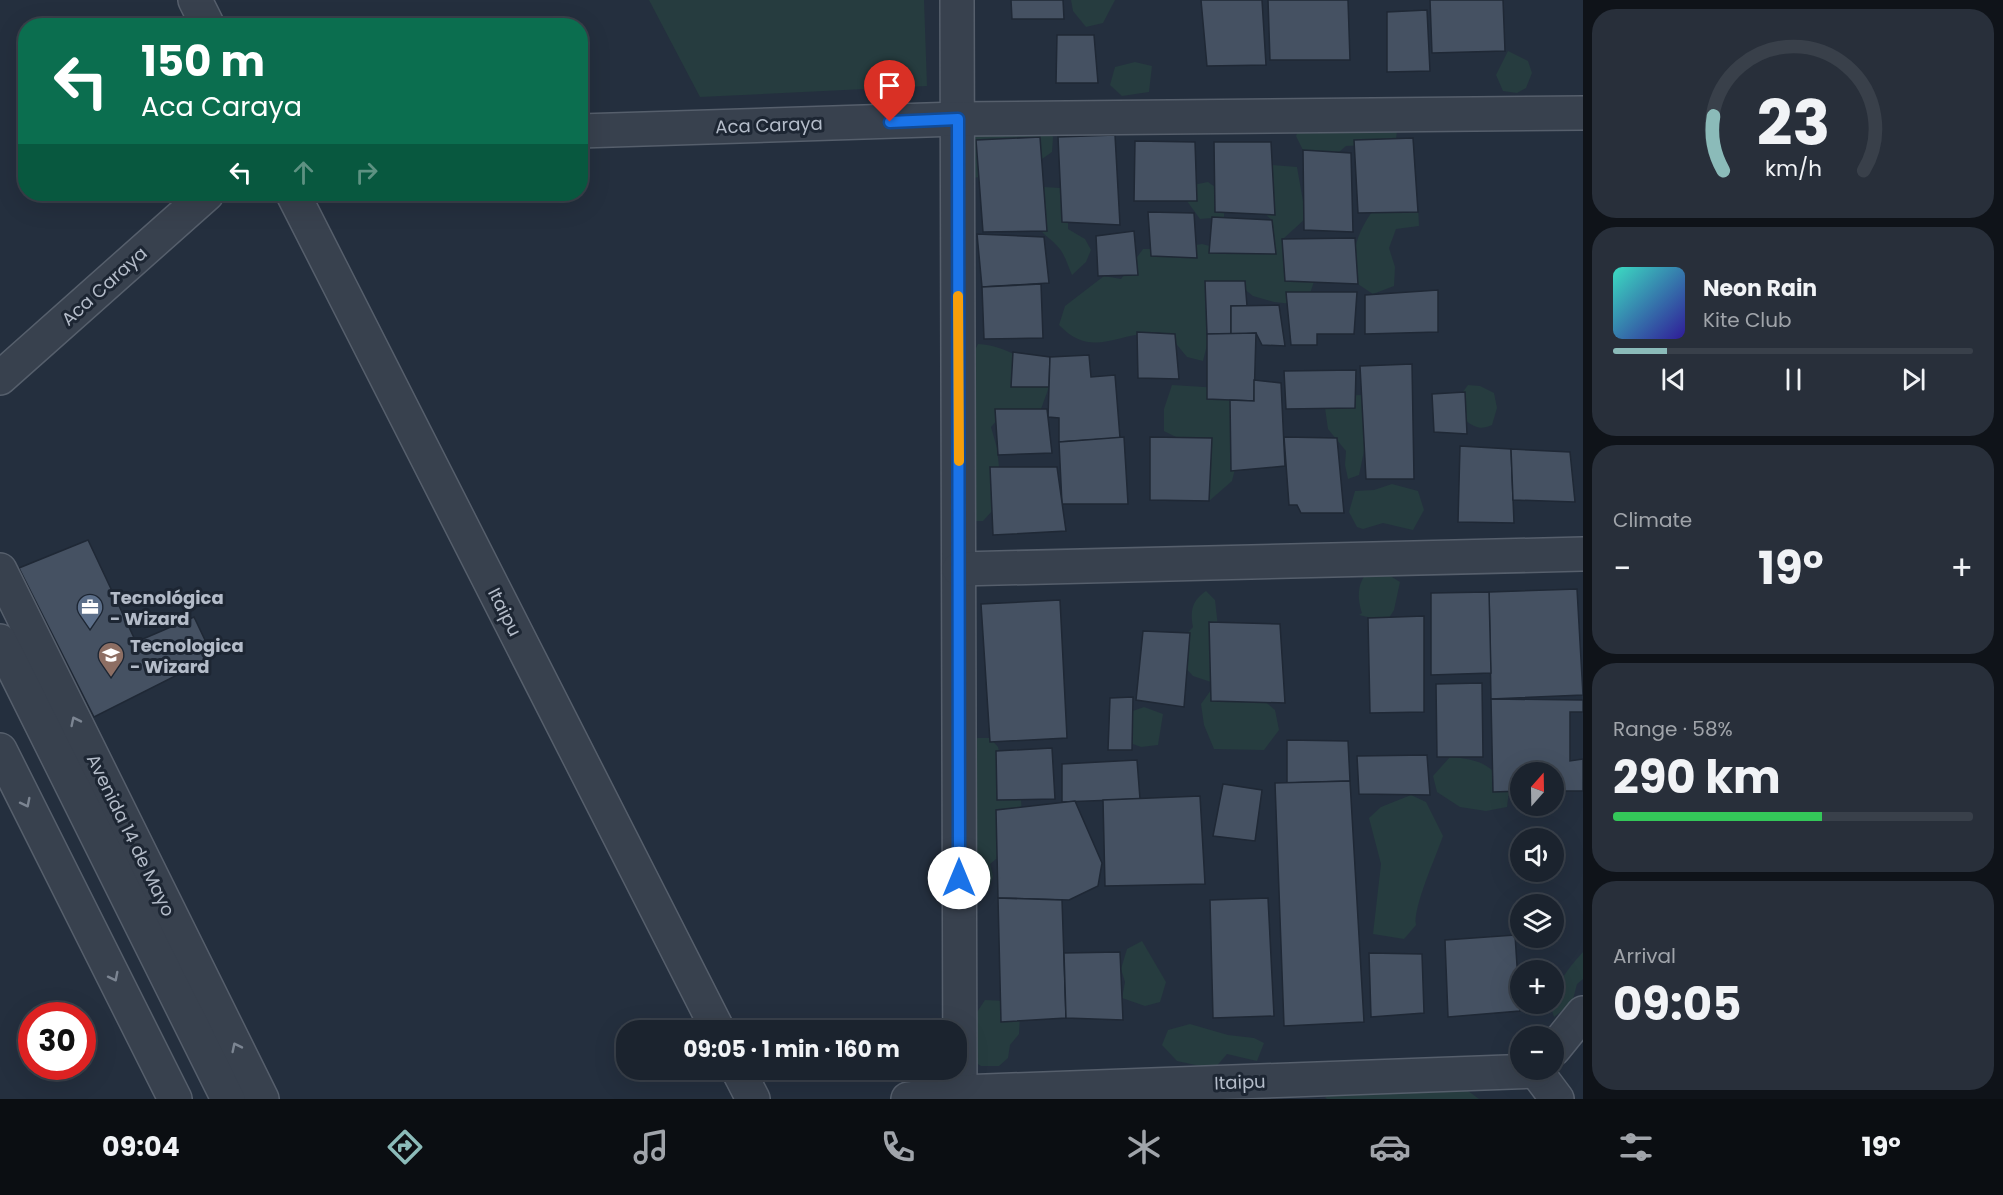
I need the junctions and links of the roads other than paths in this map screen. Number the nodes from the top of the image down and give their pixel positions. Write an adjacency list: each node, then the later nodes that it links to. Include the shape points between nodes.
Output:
1 (195, 0): 3 (street)
2 (957, 0): 5 (street)
3 (204, 18)
4 (1583, 113): 5 (street, Aca Caraya)
5 (958, 119): 6 (street, Aca Caraya); 12 (street)
6 (588, 131)
7 (199, 201): 9 (street, Aca Caraya)
8 (297, 201): 16 (street, Itaipu)
9 (0, 378)
10 (1583, 554): 12 (street)
11 (0, 570): 24 (street, Avenida 14 de Mayo, one-way to 11)
12 (959, 570): 21 (street)
13 (0, 641): 23 (street)
14 (0, 750): 22 (street, one-way to 22)
15 (1583, 1013): 17 (street)
16 (713, 1020)
17 (1564, 1036)
18 (1510, 1065): 21 (street, Itaipu)
19 (743, 1080): 25 (street)
20 (1549, 1080): 27 (street)
21 (960, 1095): 26 (street, Itaipu)
22 (175, 1099)
23 (228, 1099)
24 (262, 1099)
25 (753, 1099)
26 (908, 1099)
27 (1557, 1099)

